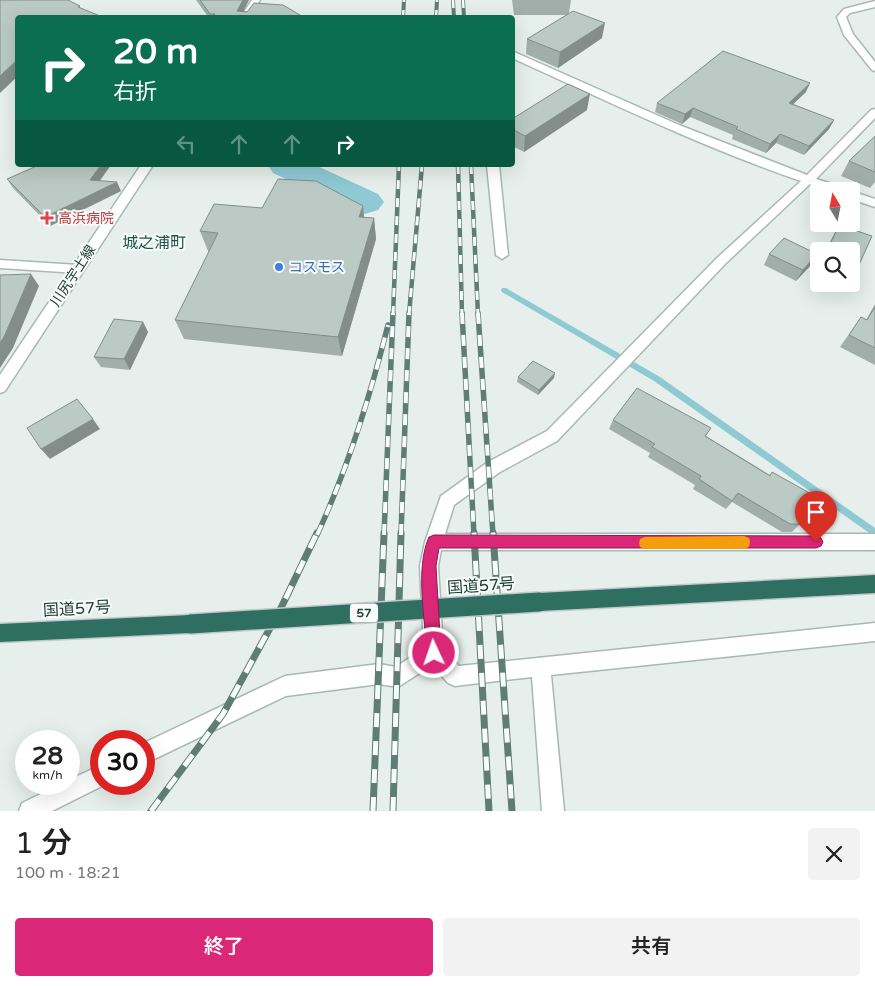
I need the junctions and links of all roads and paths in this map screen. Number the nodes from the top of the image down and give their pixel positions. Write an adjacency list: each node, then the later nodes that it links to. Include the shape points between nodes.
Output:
1 (256, 0): 3 (street)
2 (875, 4): 5 (street, via 847,11 841,17 849,35)
3 (246, 15)
4 (515, 55): 9 (street, via 650,116)
5 (875, 68)
6 (875, 112): 9 (street, via 858,133)
7 (146, 167): 15 (street, 川尻宇土線)
8 (493, 167): 13 (street)
9 (808, 180): 10 (street); 17 (street, via 721,261 552,436 494,467 447,501)
10 (814, 182)
11 (860, 197): 12 (street)
12 (875, 203)
13 (502, 255)
14 (0, 264): 15 (street)
15 (78, 269): 16 (street, 川尻宇土線)
16 (0, 387)
17 (434, 542): 18 (street); 22 (street, via 429,566)
18 (874, 542)
19 (875, 584): 21 (highway, 国道57号 / 57, bridge)
20 (875, 632): 23 (street)
21 (0, 633)
22 (434, 653): 23 (street, via 455,676); 24 (street, via 398,677 379,674 285,686)
23 (541, 667): 27 (street)
24 (155, 749)
25 (90, 781): 26 (street)
26 (30, 811)
27 (553, 811)

